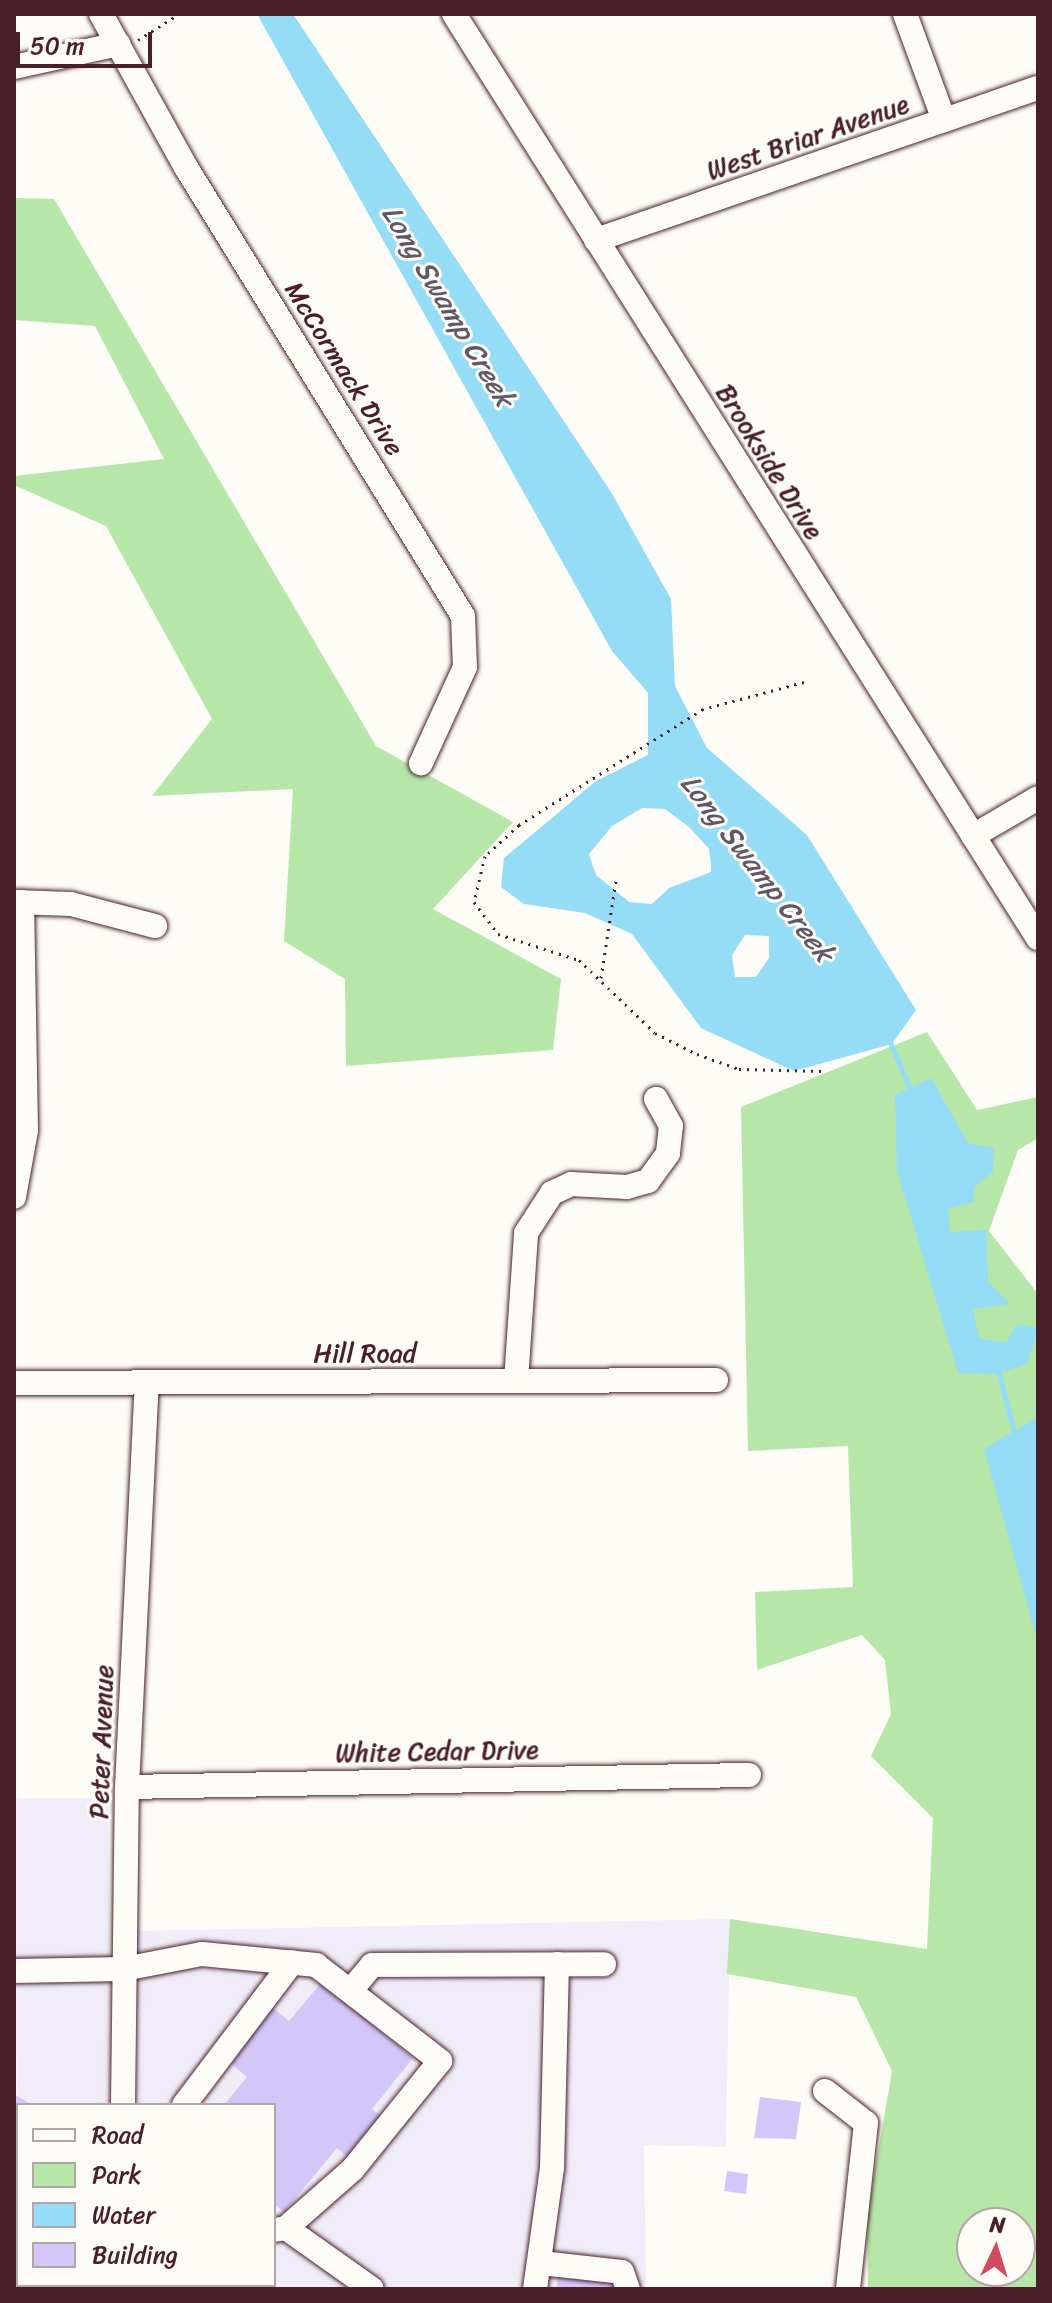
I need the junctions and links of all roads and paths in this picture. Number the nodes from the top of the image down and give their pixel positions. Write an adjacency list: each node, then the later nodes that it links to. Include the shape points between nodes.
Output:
1 (101, 14): 5 (street, McCormack Drive)
2 (179, 14): 5 (path)
3 (454, 14): 9 (street, Brookside Drive)
4 (905, 14): 8 (street)
5 (126, 43): 6 (street); 11 (street, McCormack Drive, via 187,169 463,616 465,667)
6 (14, 67)
7 (1038, 88): 8 (street, West Briar Avenue)
8 (944, 120): 9 (street, West Briar Avenue)
9 (596, 240): 13 (street, Brookside Drive)
10 (804, 682): 18 (path, via 703,709 519,825 485,856 474,891 478,912 498,934 579,960)
11 (421, 763)
12 (1038, 798): 13 (street)
13 (973, 836): 17 (street, Brookside Drive)
14 (616, 880): 18 (path)
15 (18, 902): 16 (street, via 71,904); 21 (street, via 26,1130)
16 (155, 926)
17 (1038, 938)
18 (600, 980): 19 (path, via 655,1033 697,1054 739,1069)
19 (822, 1071)
20 (656, 1099): 23 (street, via 671,1126 668,1153 648,1181 627,1187 571,1184 552,1193 526,1233)
21 (14, 1197)
22 (716, 1380): 23 (street, Hill Road)
23 (516, 1381): 24 (street, Hill Road)
24 (147, 1382): 25 (street, Hill Road); 27 (street, Peter Avenue)
25 (14, 1383)
26 (749, 1775): 27 (street, White Cedar Drive)
27 (127, 1787): 31 (street, Peter Avenue)
28 (292, 1962): 31 (street, via 202,1954); 33 (street, via 325,1969); 36 (street)
29 (557, 1964): 30 (street); 33 (street, via 372,1965); 38 (street, via 552,2168)
30 (604, 1964)
31 (124, 1969): 32 (street); 35 (street, Peter Avenue)
32 (14, 1971)
33 (352, 1989): 37 (street, via 440,2061 353,2169)
34 (825, 2091): 42 (street, via 866,2123 846,2264)
35 (123, 2103)
36 (186, 2103)
37 (280, 2229): 39 (street)
38 (541, 2263): 40 (street); 41 (street, via 622,2272)
39 (372, 2289)
40 (535, 2289)
41 (628, 2289)
42 (848, 2289)

